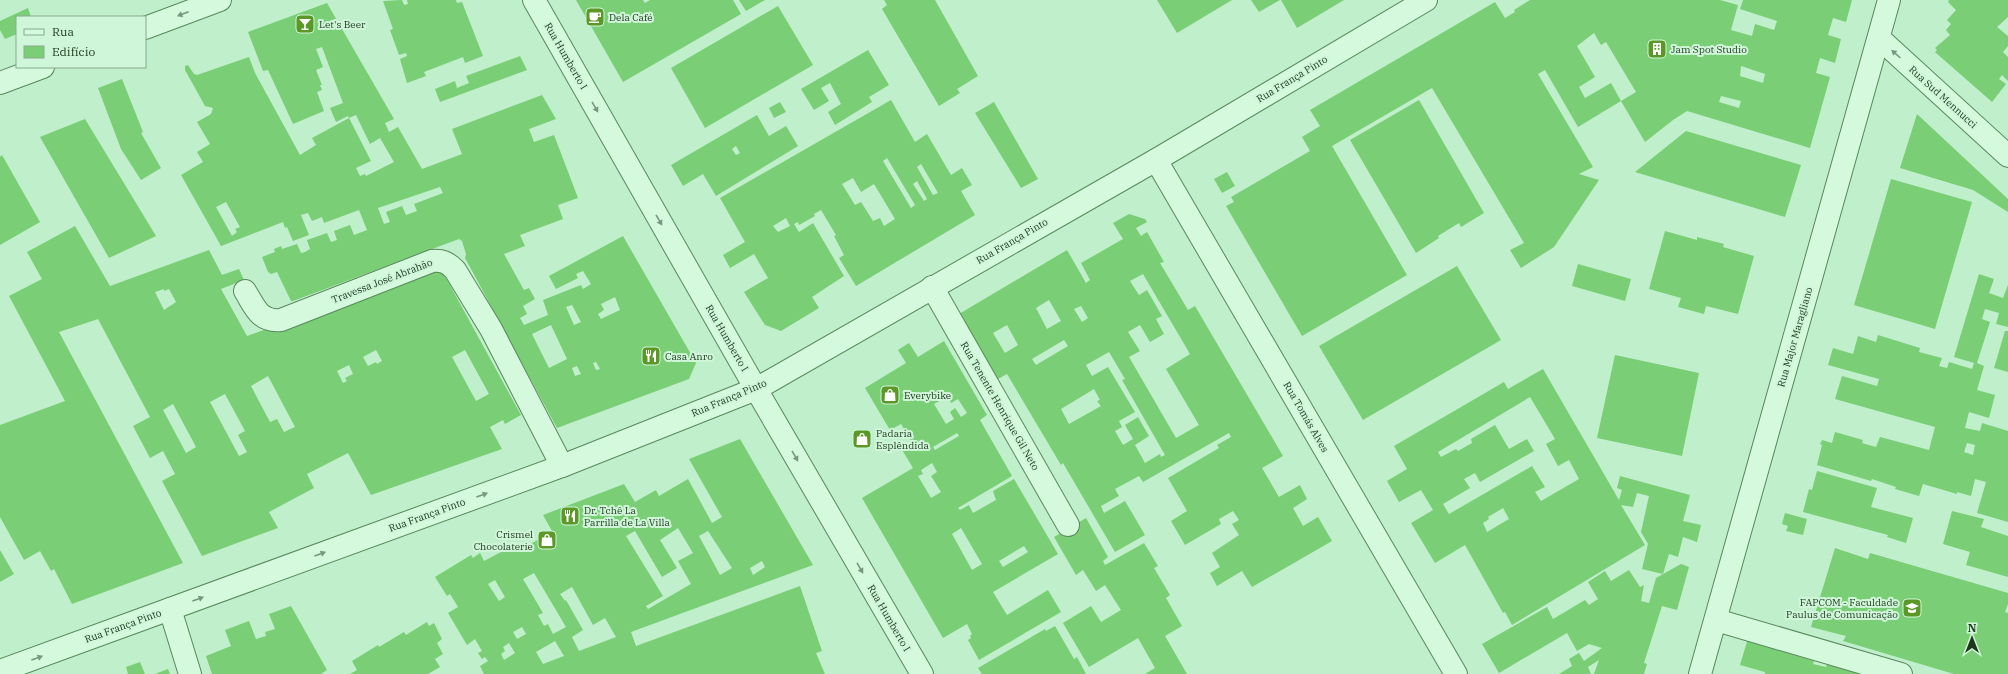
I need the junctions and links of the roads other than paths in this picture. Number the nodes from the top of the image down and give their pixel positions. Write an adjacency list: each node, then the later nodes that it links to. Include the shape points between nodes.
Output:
1 (220, 0): 5 (street, one-way to 5)
2 (534, 0): 13 (street, Rua Humberto I, one-way to 13)
3 (1426, 0): 10 (street, Rua França Pinto)
4 (1890, 0): 6 (street, Rua Major Maragliano)
5 (146, 28)
6 (1879, 38): 9 (street, Rua Sud Mennucci, one-way to 6); 17 (street, Rua Major Maragliano)
7 (40, 68): 8 (street)
8 (0, 83)
9 (2008, 156)
10 (1156, 160): 11 (street, Rua França Pinto); 21 (street, Rua Tomás Alves)
11 (932, 287): 13 (street, Rua França Pinto); 15 (street, Rua Tenente Henrique Gil Neto)
12 (245, 291): 14 (street, Travessa José Abrahão, via 264,319 280,320 432,260 447,263 455,270 491,329)
13 (756, 389): 14 (street, Rua França Pinto); 20 (street, Rua Humberto I, one-way to 20)
14 (562, 466): 16 (street, Rua França Pinto, one-way to 14)
15 (1068, 525)
16 (170, 609): 18 (street, Rua França Pinto, one-way to 16); 19 (street)
17 (1716, 620): 22 (street, Rua Major Maragliano); 23 (street)
18 (0, 671)
19 (190, 674)
20 (922, 674)
21 (1456, 674)
22 (1700, 674)
23 (1902, 674)

